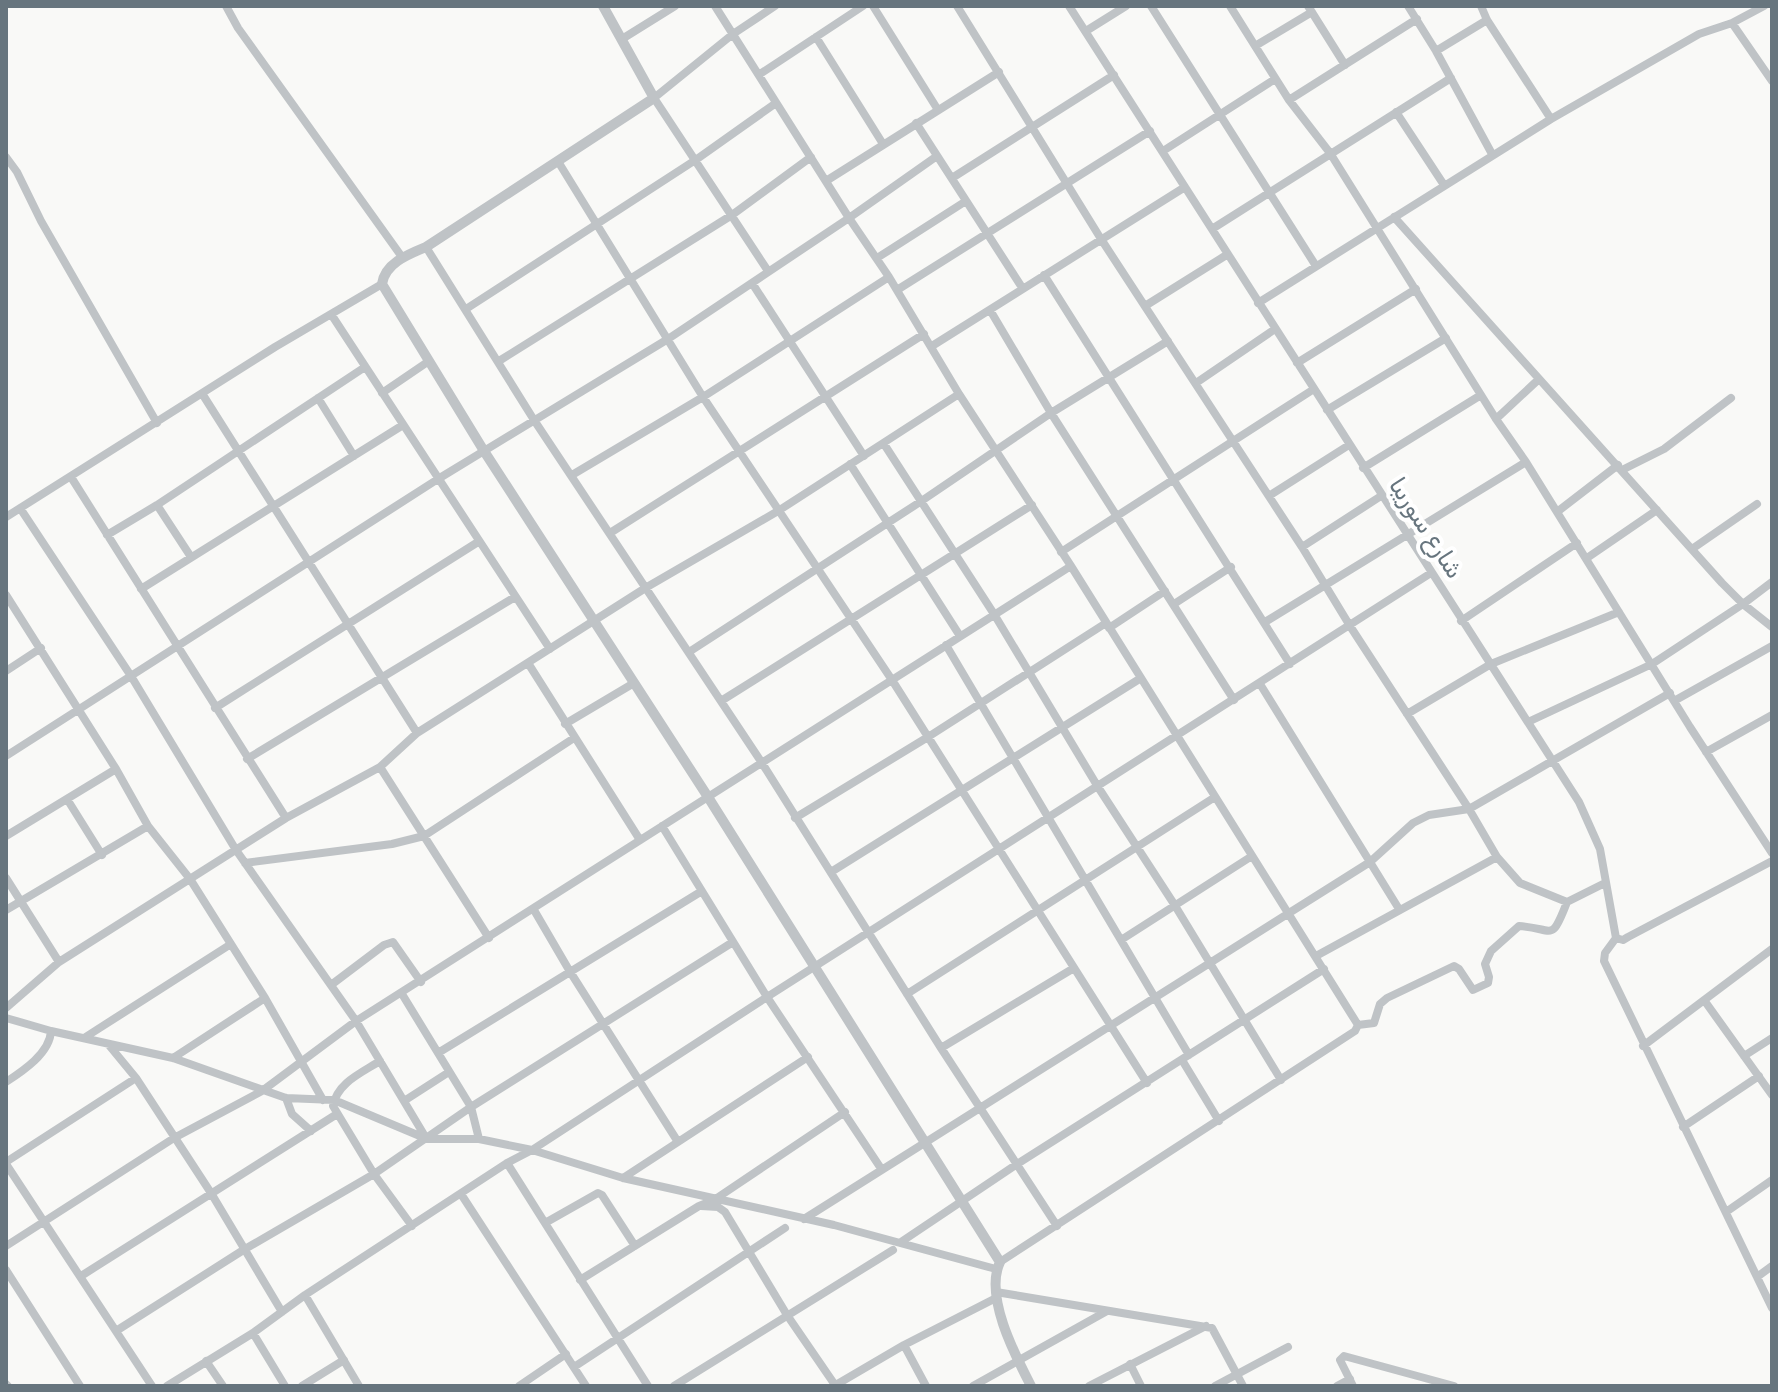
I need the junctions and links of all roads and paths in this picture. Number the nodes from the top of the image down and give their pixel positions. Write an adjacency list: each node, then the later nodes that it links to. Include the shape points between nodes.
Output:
1 (226, 6): 69 (street)
2 (603, 6): 23 (street)
3 (675, 6): 23 (street)
4 (715, 6): 21 (street)
5 (775, 6): 21 (street)
6 (863, 6): 22 (street)
7 (873, 6): 36 (street)
8 (957, 6): 27 (street)
9 (1069, 6): 20 (street, شارع سوريبا)
10 (1126, 6): 20 (street)
11 (1151, 6): 38 (street)
12 (1230, 6): 24 (street)
13 (1408, 6): 17 (street)
14 (1481, 6): 18 (street)
15 (1764, 6): 19 (street)
16 (1310, 9): 24 (street); 26 (street)
17 (1417, 19): 25 (street); 26 (street)
18 (1487, 20): 25 (street); 39 (street)
19 (1732, 23): 32 (street); 39 (street, via 1699,34)
20 (1086, 31): 29 (street, شارع سوريبا)
21 (733, 34): 28 (street); 33 (street)
22 (816, 37): 28 (street); 43 (street)
23 (622, 39): 33 (street)
24 (1255, 46): 31 (street)
25 (1436, 51): 30 (street)
26 (1345, 65): 34 (street)
27 (999, 72): 36 (street); 41 (street)
28 (760, 74): 35 (street)
29 (1114, 75): 41 (street); 42 (street, شارع سوريبا)
30 (1451, 78): 37 (street); 46 (street)
31 (1275, 79): 34 (street); 38 (street)
32 (1772, 81)
33 (654, 98): 50 (street); 51 (street)
34 (1289, 100): 45 (street)
35 (776, 103): 49 (street); 50 (street)
36 (938, 110): 40 (street)
37 (1396, 112): 45 (street); 55 (street)
38 (1219, 114): 44 (street); 57 (street)
39 (1551, 119): 46 (street)
40 (916, 123): 43 (street); 47 (street)
41 (1032, 125): 52 (street); 54 (street)
42 (1150, 131): 44 (street, شارع سوريبا); 54 (street)
43 (883, 144): 53 (street)
44 (1163, 151): 56 (street, شارع سوريبا)
45 (1330, 153): 57 (street); 64 (street)
46 (1492, 154): 55 (street)
47 (937, 156): 52 (street); 61 (street)
48 (6, 157): 113 (street)
49 (811, 157): 53 (street); 59 (street)
50 (697, 159): 59 (street); 62 (street)
51 (559, 163): 62 (street); 67 (street)
52 (952, 178): 58 (street)
53 (826, 181): 61 (street)
54 (1067, 183): 65 (street); 66 (street)
55 (1444, 185): 60 (street)
56 (1185, 187): 63 (street, شارع سوريبا); 66 (street)
57 (1270, 191): 63 (street); 71 (street)
58 (966, 201): 65 (street); 70 (street)
59 (732, 215): 72 (street); 75 (street)
60 (1394, 217): 64 (street); 98 (street)
61 (849, 218): 70 (street); 72 (street)
62 (595, 225): 75 (street); 83 (street)
63 (1212, 229): 68 (street, شارع سوريبا)
64 (1376, 229): 71 (street); 79 (street)
65 (986, 234): 78 (street); 80 (street)
66 (1101, 239): 73 (street); 82 (street)
67 (426, 247): 69 (street); 83 (street)
68 (1228, 254): 81 (street, شارع سوريبا); 82 (street)
69 (402, 257): 77 (street)
70 (877, 258): 74 (street)
71 (1316, 266): 81 (street)
72 (768, 271): 76 (street)
73 (1044, 275): 78 (street); 97 (street)
74 (889, 277): 80 (street); 90 (street)
75 (632, 280): 89 (street); 94 (street)
76 (752, 283): 89 (street); 90 (street)
77 (382, 284): 85 (street); 93 (street)
78 (1023, 289): 84 (street)
79 (1416, 289): 88 (street); 95 (street)
80 (897, 290): 87 (street)
81 (1258, 303): 86 (street, شارع سوريبا)
82 (1145, 306): 91 (street)
83 (466, 309): 94 (street)
84 (990, 310): 92 (street); 110 (street)
85 (331, 314): 96 (street); 103 (street)
86 (1275, 329): 95 (street, شارع سوريبا); 99 (street)
87 (924, 334): 92 (street); 106 (street)
88 (1446, 338): 104 (street); 109 (street)
89 (668, 339): 105 (street); 112 (street)
90 (790, 341): 105 (street); 106 (street)
91 (1168, 341): 97 (street); 99 (street)
92 (932, 346): 102 (street)
93 (429, 361): 101 (street); 120 (street)
94 (499, 361): 112 (street)
95 (1297, 363): 100 (street, شارع سوريبا)
96 (365, 367): 101 (street); 107 (street)
97 (1109, 377): 110 (street); 131 (street)
98 (1539, 379): 111 (street); 127 (street)
99 (1196, 383): 115 (street)
100 (1314, 389): 109 (street, شارع سوريبا); 115 (street)
101 (382, 393): 114 (street)
102 (959, 394): 116 (street); 118 (street)
103 (203, 395): 113 (street); 119 (street)
104 (1481, 395): 111 (street); 126 (street)
105 (703, 397): 121 (street); 128 (street)
106 (827, 397): 121 (street); 123 (street)
107 (318, 398): 119 (street); 122 (street)
108 (1731, 398): 127 (street, via 1664,449)
109 (1327, 410): 117 (street, شارع سوريبا)
110 (1051, 413): 118 (street); 143 (street)
111 (1496, 419): 124 (street)
112 (534, 420): 120 (street); 128 (street)
113 (157, 423): 129 (street)
114 (403, 425): 122 (street); 130 (street)
115 (1234, 441): 131 (street); 132 (street)
116 (884, 444): 123 (street); 134 (street)
117 (1349, 445): 126 (street, شارع سوريبا); 132 (street)
118 (996, 449): 134 (street); 137 (street)
119 (237, 451): 136 (street); 139 (street)
120 (484, 451): 130 (street); 174 (street)
121 (740, 452): 141 (street); 146 (street)
122 (354, 456): 139 (street)
123 (864, 456): 125 (street)
124 (1526, 462): 142 (street); 148 (street)
125 (850, 464): 141 (street); 145 (street)
126 (1363, 468): 133 (street, شارع سوريبا)
127 (1620, 468): 140 (street); 142 (street)
128 (572, 475): 146 (street)
129 (71, 477): 138 (street); 147 (street)
130 (438, 479): 149 (street); 157 (street)
131 (1174, 479): 143 (street); 159 (street)
132 (1269, 496): 151 (street)
133 (1381, 496): 148 (street, شارع سوريبا); 151 (street)
134 (920, 502): 145 (street); 154 (street)
135 (1757, 504): 152 (street)
136 (157, 505): 147 (street); 155 (street)
137 (1032, 505): 153 (street); 154 (street)
138 (20, 508): 144 (street); 195 (street)
139 (273, 508): 155 (street); 157 (street)
140 (1657, 510): 152 (street); 156 (street)
141 (778, 511): 160 (street); 165 (street)
142 (1557, 512): 150 (street)
143 (1117, 516): 153 (street); 167 (street)
144 (6, 517)
145 (887, 524): 160 (street); 162 (street)
146 (610, 533): 165 (street)
147 (107, 535): 166 (street)
148 (1407, 536): 161 (street, شارع سوريبا); 164 (street)
149 (478, 542): 169 (street); 178 (street)
150 (1577, 543): 156 (street); 176 (street)
151 (1302, 547): 164 (street)
152 (1692, 549): 171 (street)
153 (1061, 552): 158 (street)
154 (954, 554): 162 (street); 173 (street)
155 (191, 557): 166 (street)
156 (1587, 558): 172 (street)
157 (307, 563): 178 (street); 186 (street)
158 (1071, 566): 173 (street); 179 (street)
159 (1231, 567): 170 (street); 177 (street)
160 (818, 568): 175 (street); 188 (street)
161 (1431, 573): 176 (street, شارع سوريبا); 180 (street)
162 (920, 577): 175 (street); 182 (street)
163 (1772, 582): 171 (street)
164 (1326, 585): 177 (street); 180 (street)
165 (647, 587): 174 (street); 188 (street)
166 (141, 589): 186 (street)
167 (1165, 591): 170 (street); 179 (street)
168 (6, 596): 185 (street)
169 (515, 597): 187 (street); 196 (street)
170 (1174, 604): 202 (street)
171 (1743, 604): 181 (street); 192 (street)
172 (1619, 612): 191 (street); 192 (street)
173 (994, 614): 182 (street); 194 (street)
174 (595, 620): 187 (street); 199 (street)
175 (852, 621): 198 (street); 203 (street)
176 (1461, 621): 191 (street, شارع سوريبا)
177 (1265, 622): 190 (street)
178 (347, 624): 196 (street); 205 (street)
179 (1107, 626): 194 (street); 197 (street)
180 (1350, 626): 190 (street); 207 (street)
181 (1772, 627)
182 (960, 636): 183 (street)
183 (946, 645): 198 (street); 204 (street)
184 (1772, 646): 201 (street)
185 (41, 648): 193 (street); 206 (street)
186 (177, 648): 195 (street); 205 (street)
187 (550, 649): 189 (street)
188 (689, 652): 203 (street)
189 (528, 663): 210 (street); 212 (street)
190 (1290, 664): 200 (street)
191 (1491, 664): 207 (street); 209 (street, شارع سوريبا)
192 (1652, 664): 201 (street); 209 (street)
193 (6, 671)
194 (1028, 673): 204 (street); 211 (street)
195 (131, 676): 206 (street); 239 (street)
196 (382, 678): 212 (street); 219 (street)
197 (1141, 678): 211 (street); 213 (street)
198 (892, 680): 214 (street); 221 (street)
199 (634, 683): 210 (street); 226 (street)
200 (1260, 684): 202 (street); 246 (street)
201 (1672, 697): 216 (street); 220 (street)
202 (1234, 700): 213 (street)
203 (721, 701): 221 (street)
204 (980, 704): 214 (street); 218 (street)
205 (215, 708): 219 (street)
206 (79, 710): 217 (street); 223 (street)
207 (1407, 714): 229 (street)
208 (1772, 715): 216 (street)
209 (1528, 722): 220 (street, شارع سوريبا)
210 (565, 724): 215 (street)
211 (1062, 728): 218 (street); 224 (street)
212 (417, 733): 222 (street)
213 (1177, 736): 224 (street); 227 (street)
214 (928, 737): 225 (street); 231 (street)
215 (574, 738): 236 (street); 237 (street)
216 (1706, 752): 241 (street)
217 (6, 756)
218 (1013, 758): 225 (street); 232 (street)
219 (247, 759): 230 (street)
220 (1553, 761): 229 (street); 252 (street, شارع سوريبا, via 1594,831)
221 (762, 763): 226 (street); 231 (street)
222 (380, 767): 230 (street); 236 (street)
223 (116, 769): 228 (street); 233 (street)
224 (1098, 787): 232 (street); 238 (street)
225 (961, 791): 240 (street); 248 (street)
226 (708, 797): 234 (street); 272 (street)
227 (1215, 797): 238 (street); 243 (street)
228 (67, 799): 235 (street); 242 (street)
229 (1469, 809): 244 (street); 246 (street, via 1413,823)
230 (286, 818): 239 (street)
231 (795, 818): 248 (street)
232 (1048, 819): 240 (street); 251 (street)
233 (148, 826): 242 (street); 250 (street)
234 (662, 826): 237 (street); 253 (street)
235 (6, 836)
236 (424, 836): 247 (street); 263 (street)
237 (640, 840): 259 (street)
238 (1139, 847): 251 (street); 256 (street)
239 (236, 850): 247 (street); 250 (street)
240 (998, 850): 260 (street); 262 (street)
241 (1772, 853)
242 (102, 855): 254 (street)
243 (1252, 856): 256 (street); 261 (street)
244 (1497, 857): 255 (street, via 1520,883); 257 (street)
245 (1772, 861): 264 (street, via 1623,940)
246 (1370, 862): 257 (street); 261 (street)
247 (245, 863): 277 (street)
248 (831, 872): 262 (street)
249 (6, 878): 254 (street)
250 (190, 879): 267 (street); 270 (street)
251 (1086, 881): 260 (street); 265 (street)
252 (1605, 883): 255 (street); 264 (street, شارع سوريبا)
253 (702, 891): 266 (street); 275 (street)
254 (21, 901): 258 (street); 270 (street)
255 (1567, 902): 289 (street, via 1553,930 1519,926 1491,951 1485,964 1488,983 1473,990 1459,969 1451,967 1383,1000 1374,1023)
256 (1174, 904): 265 (street); 271 (street)
257 (1399, 909): 269 (street)
258 (6, 910)
259 (534, 910): 263 (street); 275 (street)
260 (1039, 912): 273 (street); 279 (street)
261 (1288, 912): 269 (street); 271 (street)
262 (869, 932): 272 (street); 279 (street)
263 (489, 938): 276 (street)
264 (1616, 938): 295 (street, via 1604,961)
265 (1121, 940): 281 (street)
266 (733, 942): 280 (street); 288 (street)
267 (231, 944): 282 (street); 292 (street)
268 (1771, 952): 283 (street)
269 (1316, 956): 274 (street)
270 (59, 962): 284 (street)
271 (1210, 962): 281 (street); 286 (street)
272 (814, 967): 280 (street); 328 (street)
273 (1074, 968): 290 (street); 296 (street)
274 (1324, 969): 286 (street); 289 (street)
275 (569, 970): 288 (street); 297 (street)
276 (421, 982): 277 (street, via 393,942); 278 (street)
277 (331, 985): 287 (street)
278 (402, 994): 287 (street); 297 (street)
279 (907, 994): 296 (street)
280 (767, 997): 299 (street); 307 (street)
281 (1155, 997): 290 (street); 301 (street)
282 (265, 998): 300 (street); 302 (street)
283 (1704, 1000): 295 (street); 298 (street)
284 (6, 1008)
285 (6, 1018): 291 (street)
286 (1245, 1020): 301 (street); 308 (street)
287 (356, 1021): 302 (street); 303 (street)
288 (604, 1025): 307 (street); 317 (street)
289 (1358, 1025): 308 (street)
290 (1109, 1026): 310 (street); 318 (street)
291 (51, 1031): 292 (street); 309 (street, via 46,1047)
292 (84, 1038): 294 (street)
293 (1772, 1038): 298 (street)
294 (107, 1043): 300 (street); 306 (street)
295 (1643, 1046): 322 (street)
296 (941, 1048): 318 (street)
297 (438, 1053): 304 (street)
298 (1744, 1056): 305 (street)
299 (808, 1057): 319 (street); 327 (street)
300 (173, 1058): 311 (street)
301 (1185, 1058): 310 (street); 321 (street)
302 (301, 1060): 311 (street); 314 (street)
303 (380, 1061): 315 (street, via 354,1077); 316 (street)
304 (449, 1072): 316 (street); 317 (street)
305 (1759, 1076): 312 (street); 322 (street)
306 (136, 1078): 324 (street); 330 (street)
307 (638, 1080): 327 (street); 329 (street)
308 (1281, 1080): 321 (street)
309 (6, 1082)
310 (1147, 1083): 332 (street)
311 (262, 1091): 313 (street); 324 (street)
312 (1772, 1095)
313 (286, 1098): 314 (street); 323 (street, via 292,1114)
314 (323, 1100): 315 (street)
315 (334, 1100): 320 (street); 325 (street)
316 (404, 1101): 325 (street)
317 (471, 1107): 325 (street); 326 (street)
318 (979, 1108): 328 (street); 332 (street)
319 (845, 1112): 333 (street); 339 (street)
320 (337, 1114): 323 (street); 334 (street)
321 (1219, 1121): 347 (street)
322 (1683, 1127): 342 (street)
323 (311, 1131): 337 (street)
324 (174, 1138): 337 (street); 344 (street)
325 (427, 1139): 326 (street); 334 (street)
326 (479, 1139): 329 (street)
327 (678, 1142): 335 (street)
328 (925, 1142): 333 (street); 340 (street)
329 (532, 1150): 331 (street); 335 (street)
330 (6, 1163): 344 (street)
331 (507, 1163): 338 (street); 345 (street)
332 (1017, 1164): 340 (street); 347 (street)
333 (882, 1170): 343 (street)
334 (374, 1174): 346 (street); 352 (street)
335 (623, 1178): 339 (street)
336 (1772, 1180): 342 (street)
337 (211, 1193): 352 (street); 358 (street)
338 (461, 1194): 346 (street); 373 (street)
339 (714, 1200): 341 (street); 343 (street)
340 (962, 1200): 349 (street); 355 (street)
341 (699, 1206): 351 (street); 354 (street, via 722,1209)
342 (1726, 1212): 359 (street)
343 (804, 1219): 349 (street)
344 (45, 1221): 350 (street); 358 (street)
345 (545, 1223): 351 (street, via 598,1193); 360 (street)
346 (412, 1226): 361 (street)
347 (1057, 1226): 355 (street)
348 (785, 1228): 354 (street)
349 (901, 1242): 355 (street)
350 (6, 1246)
351 (635, 1246): 360 (street)
352 (245, 1249): 365 (street); 368 (street)
353 (893, 1250): 366 (street)
354 (748, 1252): 366 (street); 370 (street)
355 (998, 1266): 362 (street)
356 (1772, 1266): 359 (street)
357 (6, 1270): 382 (street)
358 (81, 1276): 368 (street)
359 (1757, 1277): 363 (street)
360 (580, 1280): 370 (street)
361 (305, 1295): 365 (street); 374 (street)
362 (996, 1295): 364 (street); 371 (street); 376 (street)
363 (1772, 1308)
364 (1108, 1311): 367 (street); 376 (street)
365 (282, 1312): 369 (street)
366 (787, 1315): 391 (street); 392 (street)
367 (1207, 1326): 377 (street); 379 (street, via 1216,1331)
368 (116, 1331): 383 (street)
369 (253, 1333): 375 (street); 385 (street)
370 (617, 1337): 378 (street); 390 (street)
371 (904, 1345): 392 (street); 393 (street)
372 (1288, 1347): 379 (street)
373 (566, 1354): 378 (street); 388 (street)
374 (344, 1360): 386 (street); 387 (street)
375 (206, 1361): 381 (street); 384 (street)
376 (1019, 1362): 394 (street); 395 (street)
377 (1130, 1364): 396 (street); 397 (street)
378 (574, 1367): 389 (street)
379 (1237, 1374): 398 (street); 399 (street)
380 (1351, 1383): 400 (street); 401 (street, via 1340,1360 1344,1356)
381 (169, 1385)
382 (80, 1386)
383 (152, 1386)
384 (223, 1386)
385 (285, 1386)
386 (302, 1386)
387 (359, 1386)
388 (519, 1386)
389 (586, 1386)
390 (648, 1386)
391 (674, 1386)
392 (834, 1386)
393 (926, 1386)
394 (973, 1386)
395 (1031, 1386)
396 (1089, 1386)
397 (1141, 1386)
398 (1215, 1386)
399 (1243, 1386)
400 (1337, 1386)
401 (1454, 1386)

